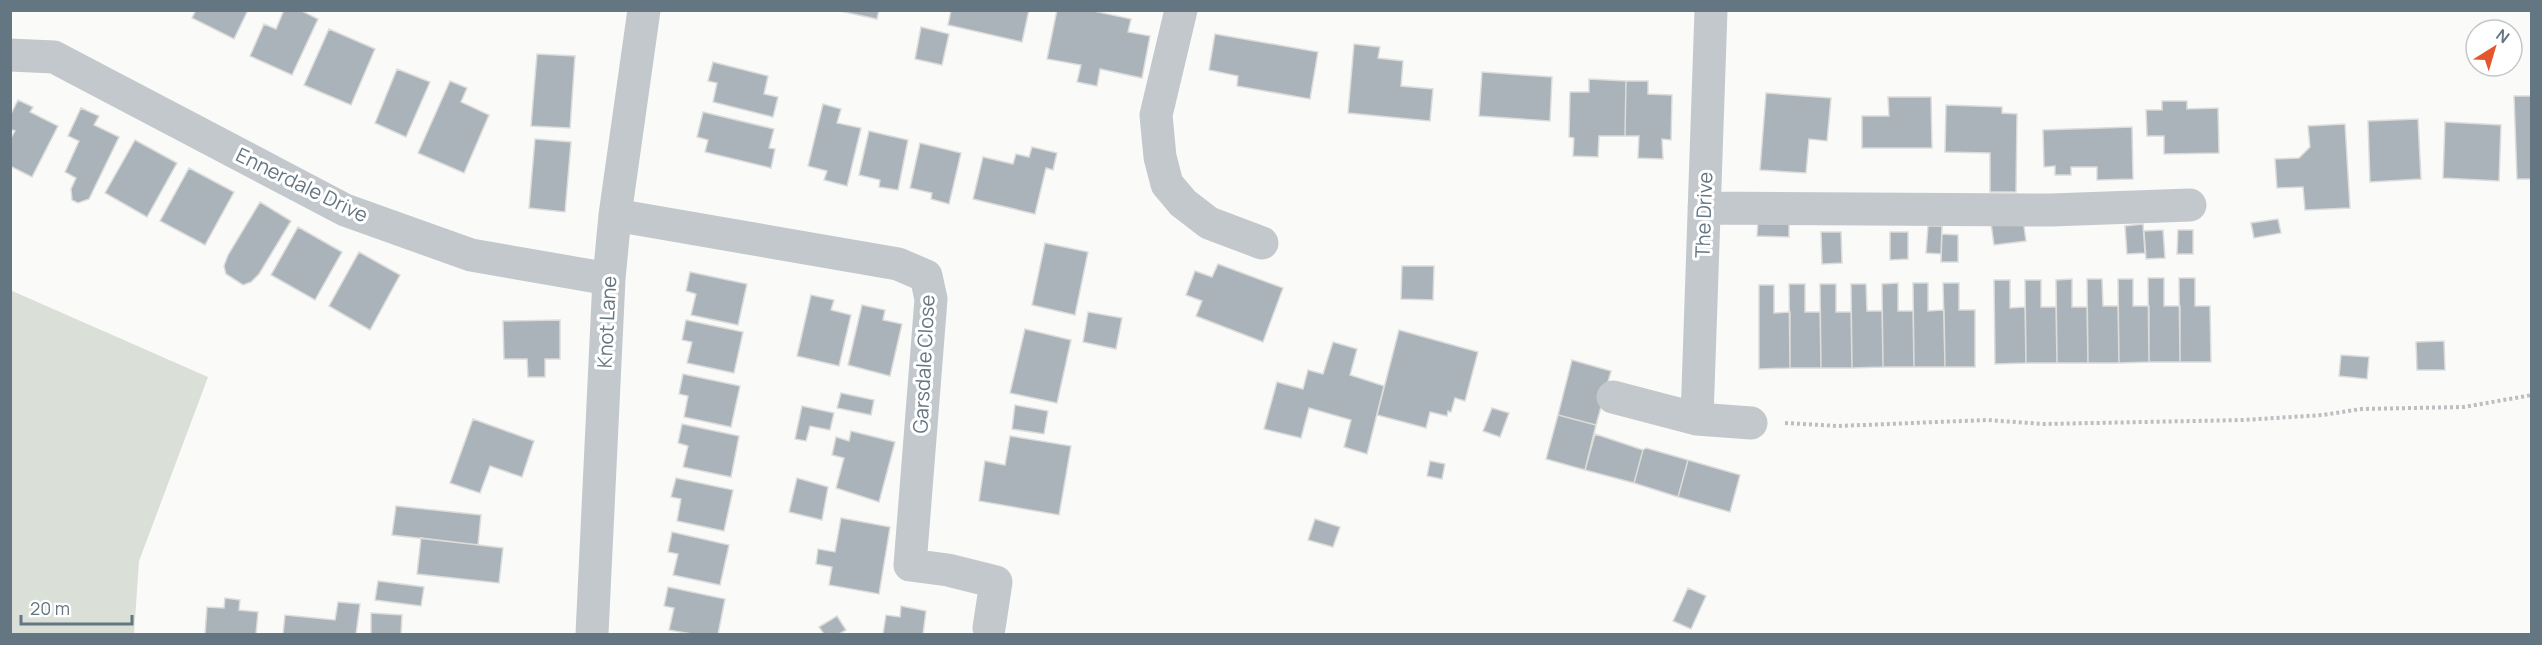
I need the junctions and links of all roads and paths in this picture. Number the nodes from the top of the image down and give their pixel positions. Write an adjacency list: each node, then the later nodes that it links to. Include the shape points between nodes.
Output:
1 (644, 10): 7 (street, Knot Lane)
2 (1181, 10): 8 (street, via 1156,114 1167,184 1209,224)
3 (1711, 10): 6 (street, The Drive)
4 (10, 55): 9 (street, Ennerdale Drive, via 54,57 345,210 471,255)
5 (2190, 205): 6 (street, via 2052,210)
6 (1704, 208): 12 (street, The Drive)
7 (615, 215): 9 (street, Knot Lane); 14 (street, Garsdale Close, via 898,264 926,276 931,299 910,565 996,582)
8 (1262, 243)
9 (609, 279): 15 (street, Knot Lane)
10 (2532, 395): 13 (path, via 2463,406 2361,409 2243,420 2044,424 1987,420 1838,426)
11 (1613, 397): 12 (street)
12 (1697, 419): 13 (street)
13 (1751, 423)
14 (989, 628)
15 (592, 634)

